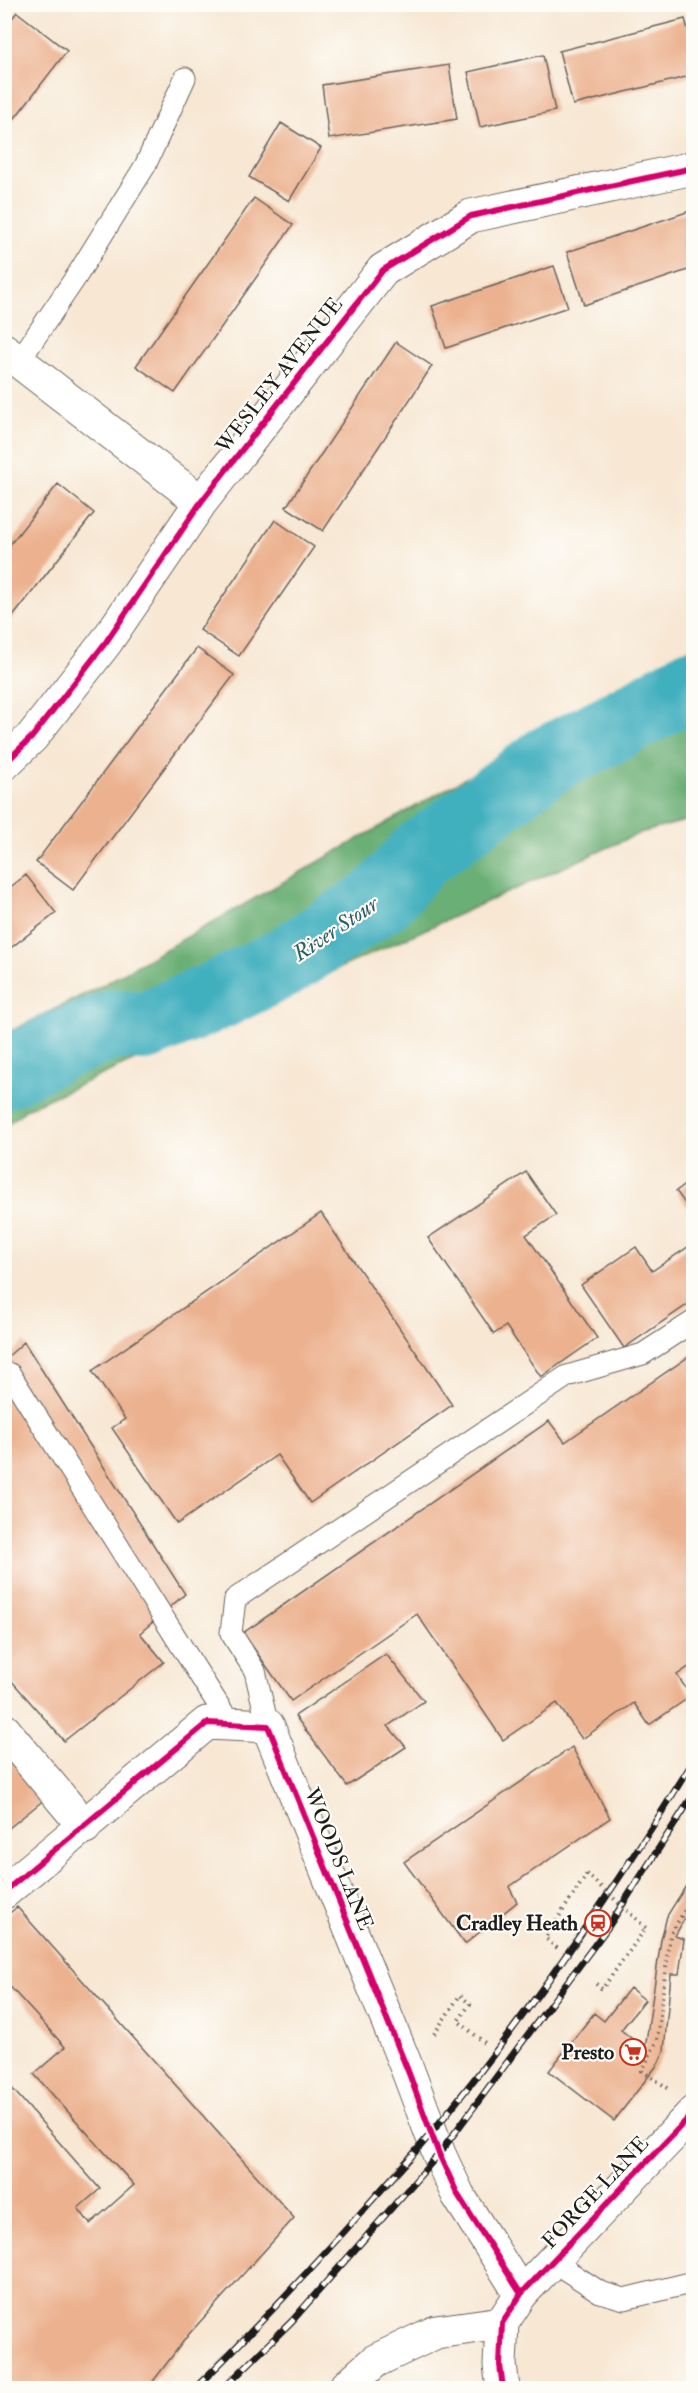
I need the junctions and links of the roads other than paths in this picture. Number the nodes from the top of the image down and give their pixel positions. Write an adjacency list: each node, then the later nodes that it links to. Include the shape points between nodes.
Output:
1 (185, 78): 3 (lane, via 146,166 76,277)
2 (693, 168): 4 (street, WESLEY AVENUE, via 471,216 383,270)
3 (12, 356): 4 (street)
4 (201, 502): 5 (street, WESLEY AVENUE, via 106,642 32,737)
5 (4, 764)
6 (693, 1321): 9 (lane, via 643,1354 567,1377 235,1599 231,1633 255,1671)
7 (10, 1374): 8 (lane)
8 (231, 1725): 9 (street); 11 (street, via 207,1723)
9 (268, 1726): 16 (street, WOODS LANE, via 439,2154 458,2195)
10 (4, 1730): 11 (street)
11 (85, 1827): 12 (street)
12 (4, 1892)
13 (685, 2103): 14 (street, FORGE LANE)
14 (552, 2261): 15 (lane, via 600,2292 624,2299); 16 (street, FORGE LANE)
15 (693, 2282)
16 (521, 2294): 17 (street, FORGE LANE)
17 (502, 2324): 18 (street, via 436,2332 375,2361); 19 (street)
18 (345, 2388)
19 (503, 2388)

